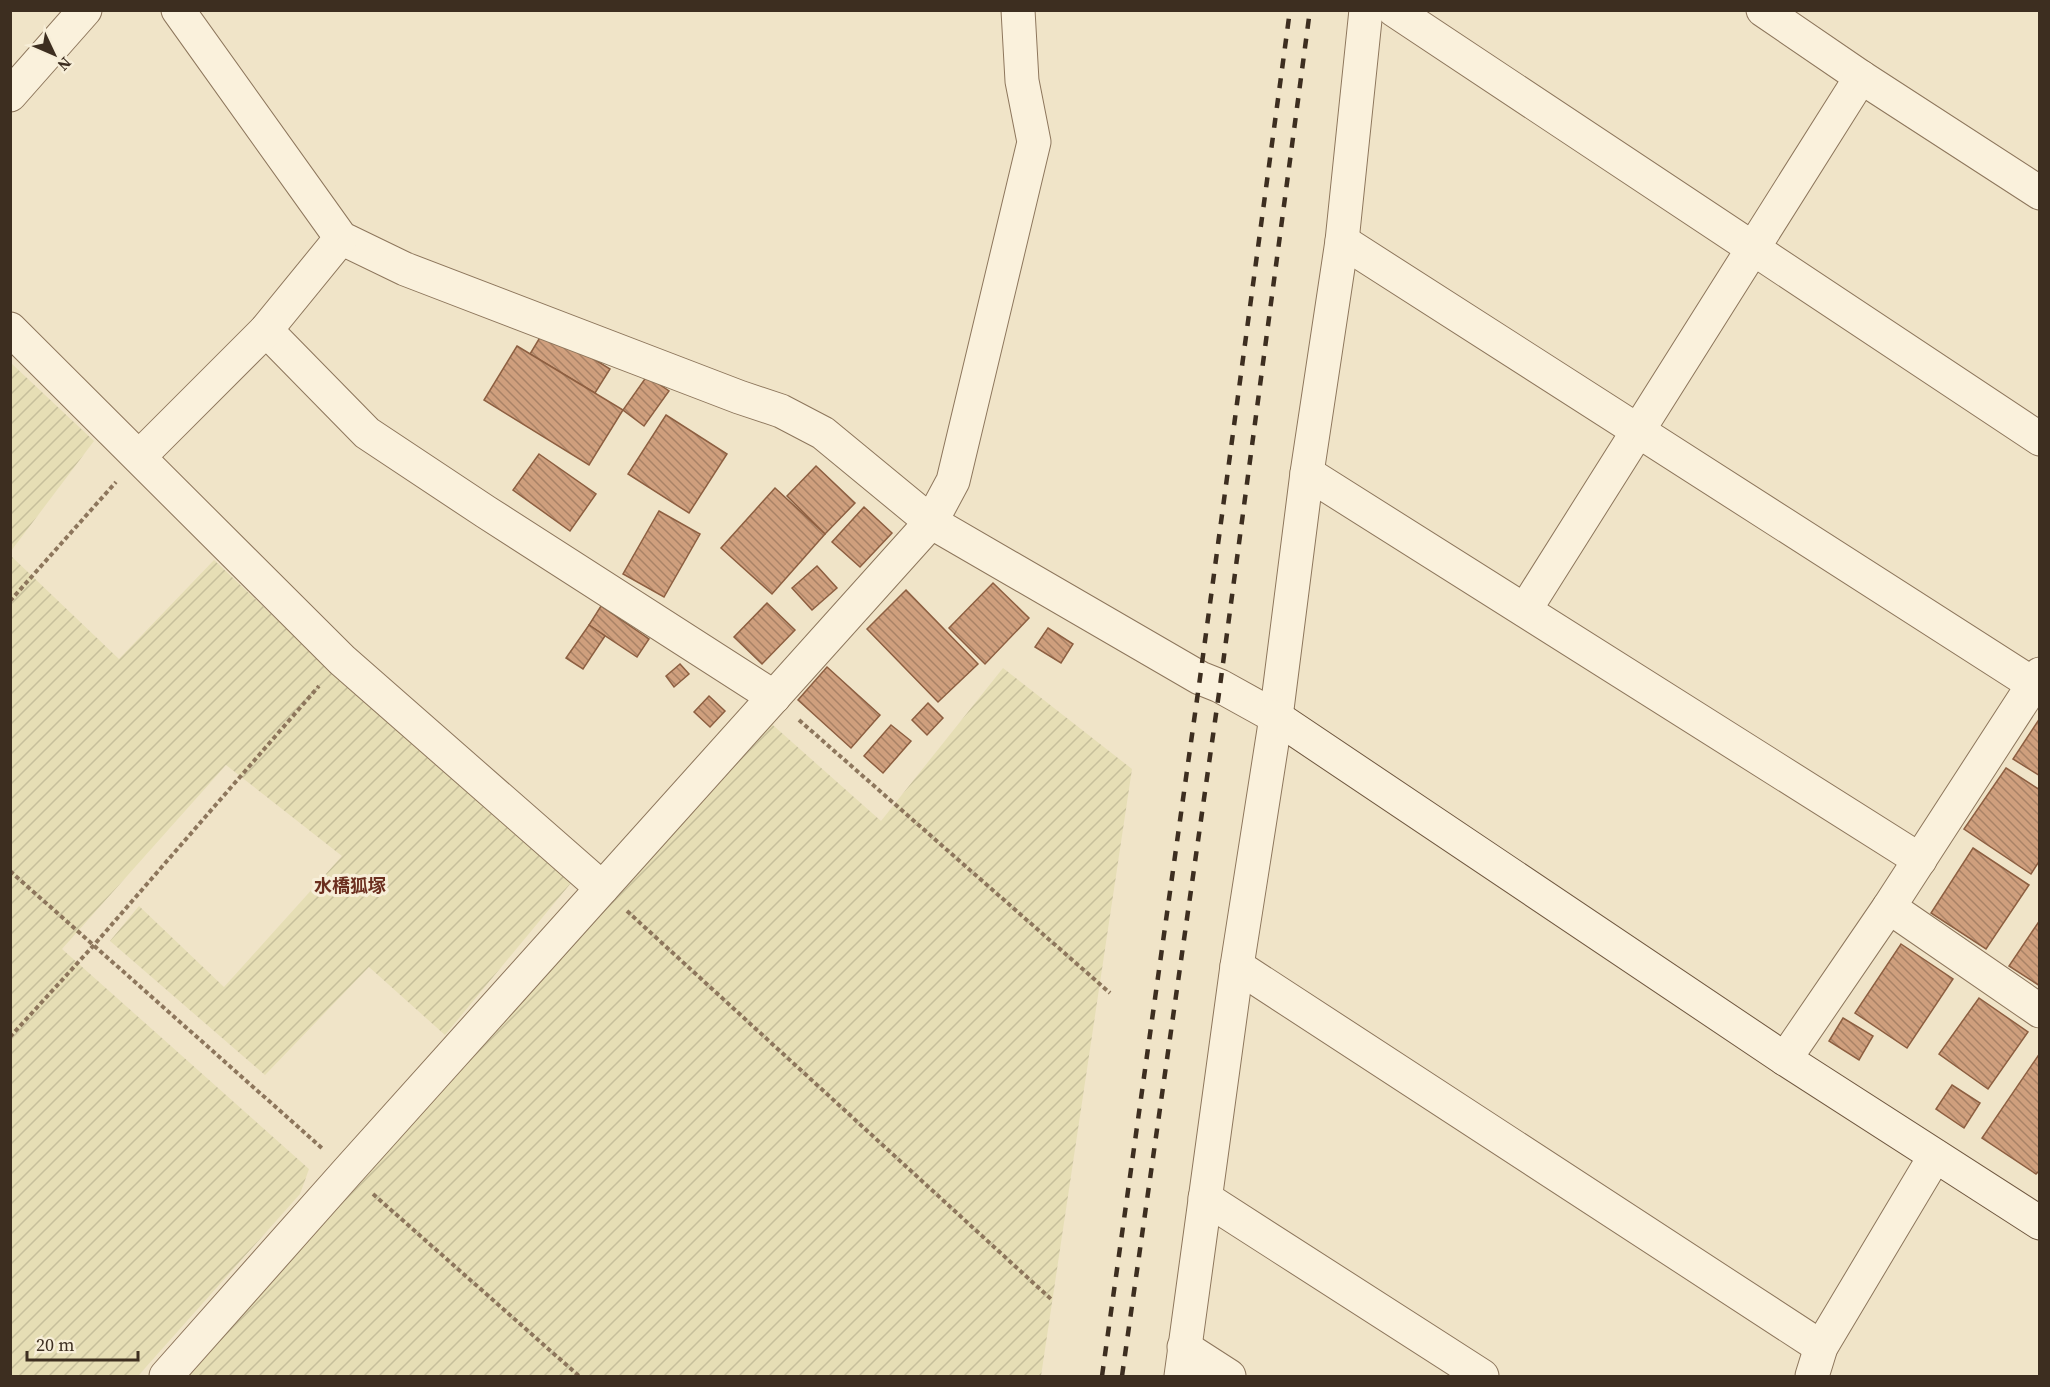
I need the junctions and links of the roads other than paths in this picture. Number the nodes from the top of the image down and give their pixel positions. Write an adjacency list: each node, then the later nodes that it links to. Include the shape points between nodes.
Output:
1 (85, 10): 8 (street)
2 (178, 10): 10 (street)
3 (1018, 10): 19 (street, via 1022,81 1034,142 953,481)
4 (1366, 10): 11 (street)
5 (1394, 10): 12 (street)
6 (1763, 10): 7 (street)
7 (1861, 77): 9 (street); 12 (street)
8 (10, 95)
9 (2040, 193)
10 (341, 238): 14 (street); 19 (street, via 405,270 781,411 823,433)
11 (1342, 241): 15 (street); 18 (street)
12 (1752, 249): 15 (street); 16 (street)
13 (10, 329): 17 (street)
14 (266, 330): 17 (street); 22 (street, via 367,433)
15 (1637, 431): 20 (street); 21 (street)
16 (2040, 439)
17 (139, 457): 25 (street, via 342,660)
18 (1307, 473): 20 (street); 23 (street)
19 (931, 522): 22 (street); 23 (street, via 1200,678)
20 (1525, 610): 24 (street)
21 (2036, 679): 24 (street)
22 (774, 697): 25 (street)
23 (1276, 717): 27 (street); 29 (street)
24 (1920, 860): 26 (street)
25 (602, 888): 35 (street)
26 (1889, 907): 28 (street); 29 (street)
27 (1237, 966): 31 (street); 34 (street)
28 (2040, 1011)
29 (1785, 1059): 30 (street)
30 (1935, 1155): 32 (street); 34 (street)
31 (1205, 1198): 33 (street); 37 (street)
32 (2040, 1223)
33 (1182, 1362): 36 (street)
34 (1817, 1362)
35 (166, 1377)
36 (1229, 1377)
37 (1482, 1377)

